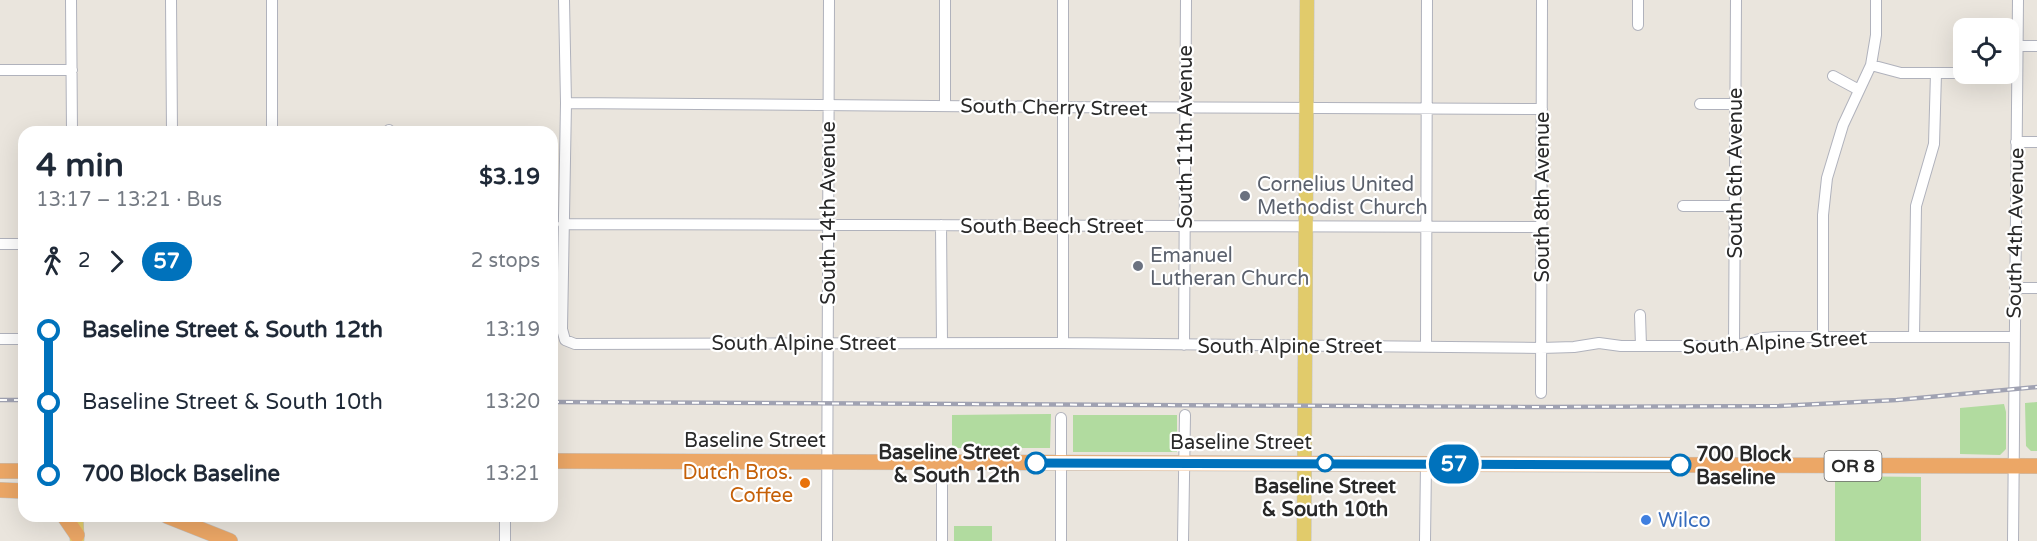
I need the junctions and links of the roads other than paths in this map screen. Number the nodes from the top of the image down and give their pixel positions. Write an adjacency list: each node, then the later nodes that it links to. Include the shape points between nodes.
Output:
1 (71, 0): 22 (street)
2 (171, 0): 39 (street)
3 (272, 0): 40 (street)
4 (564, 0): 28 (street)
5 (829, 0): 31 (street, South 14th Avenue)
6 (945, 0): 32 (street)
7 (1063, 0): 33 (street)
8 (1186, 0): 34 (street, South 11th Avenue)
9 (1307, 0): 35 (main road)
10 (1427, 0): 36 (street)
11 (1542, 0): 37 (street, South 8th Avenue)
12 (1638, 0): 17 (street)
13 (1736, 0): 30 (street, South 6th Avenue)
14 (1876, 0): 20 (street)
15 (2018, 0): 16 (street, South 4th Avenue)
16 (2018, 18)
17 (1638, 25)
18 (2019, 46): 19 (street)
19 (2037, 46)
20 (1871, 65): 23 (street, via 1901,73); 27 (street)
21 (0, 70): 22 (street)
22 (72, 70): 38 (street)
23 (1936, 73): 24 (street); 59 (street, via 1934,144 1916,206)
24 (1953, 73)
25 (1833, 76): 27 (street)
26 (2017, 84): 41 (street, South 4th Avenue)
27 (1859, 90): 58 (street, via 1843,125 1827,178 1823,216)
28 (566, 103): 31 (street, South Cherry Street); 45 (street)
29 (1700, 104): 30 (street)
30 (1736, 104): 44 (street, South 6th Avenue)
31 (829, 106): 32 (street, South Cherry Street); 46 (street, South 14th Avenue)
32 (945, 106): 33 (street, South Cherry Street)
33 (1063, 108): 34 (street, South Cherry Street); 48 (street)
34 (1186, 108): 35 (street, South Cherry Street); 49 (street, South 11th Avenue)
35 (1306, 108): 36 (street, South Cherry Street); 50 (main road)
36 (1426, 108): 37 (street, South Cherry Street); 51 (street)
37 (1542, 109): 52 (street, South 8th Avenue)
38 (72, 126)
39 (172, 126)
40 (272, 126)
41 (2016, 142): 42 (street); 55 (street, South 4th Avenue)
42 (2037, 142)
43 (1683, 206): 44 (street)
44 (1735, 206): 69 (street, South 6th Avenue)
45 (563, 224): 46 (street, South Beech Street); 63 (street, South Alpine Street, via 565,340 575,344)
46 (828, 225): 47 (street, South Beech Street); 63 (street, South 14th Avenue)
47 (940, 225): 48 (street, South Beech Street); 64 (street)
48 (1063, 226): 49 (street, South Beech Street); 65 (street)
49 (1185, 226): 50 (street, South Beech Street); 66 (street, South 11th Avenue)
50 (1306, 227): 51 (street, South Beech Street); 67 (main road)
51 (1426, 227): 52 (street, South Beech Street); 70 (street)
52 (1542, 227): 71 (street, South 8th Avenue)
53 (0, 244): 54 (street)
54 (18, 244)
55 (2015, 288): 56 (street); 60 (street, South 4th Avenue)
56 (2037, 288)
57 (1640, 315): 68 (street)
58 (1823, 337): 59 (street, South Alpine Street); 69 (street, South Alpine Street, via 1763,338)
59 (1914, 337): 60 (street, South Alpine Street)
60 (2014, 337): 82 (street, South 4th Avenue)
61 (0, 339): 62 (street)
62 (18, 339)
63 (828, 343): 64 (street, South Alpine Street); 76 (street, South 14th Avenue)
64 (942, 343): 65 (street, South Alpine Street)
65 (1063, 343): 66 (street, South Alpine Street)
66 (1184, 345): 67 (street, South Alpine Street)
67 (1305, 346): 70 (street, South Alpine Street); 80 (main road)
68 (1641, 346): 69 (street, South Alpine Street); 71 (street, South Alpine Street, via 1599,343)
69 (1734, 346)
70 (1426, 347): 71 (street, South Alpine Street)
71 (1541, 348): 72 (street, South 8th Avenue)
72 (1541, 393)
73 (1185, 415): 79 (street)
74 (1061, 418): 78 (street)
75 (558, 461): 76 (highway, Baseline Street / OR 8)
76 (827, 462): 77 (highway, Baseline Street / OR 8); 97 (street, South 14th Avenue)
77 (942, 462): 78 (highway, Baseline Street / OR 8); 98 (street)
78 (1061, 463): 79 (highway, Baseline Street / OR 8); 99 (street)
79 (1184, 463): 80 (highway, Baseline Street / OR 8); 100 (street)
80 (1304, 463): 81 (highway, Baseline Street / OR 8); 101 (main road)
81 (1426, 464): 82 (highway, Baseline Street / OR 8); 102 (street)
82 (2013, 466): 83 (highway, Baseline Street / OR 8); 103 (street, South 4th Avenue)
83 (2037, 466)
84 (0, 471): 85 (highway)
85 (18, 471)
86 (0, 485): 87 (highway)
87 (18, 485)
88 (0, 490): 89 (highway)
89 (18, 491)
90 (68, 522): 94 (highway)
91 (76, 522): 94 (main road)
92 (181, 522): 95 (highway)
93 (505, 522): 96 (street)
94 (77, 538)
95 (230, 541)
96 (505, 541)
97 (827, 541)
98 (942, 541)
99 (1061, 541)
100 (1183, 541)
101 (1304, 541)
102 (1425, 541)
103 (2013, 541)

